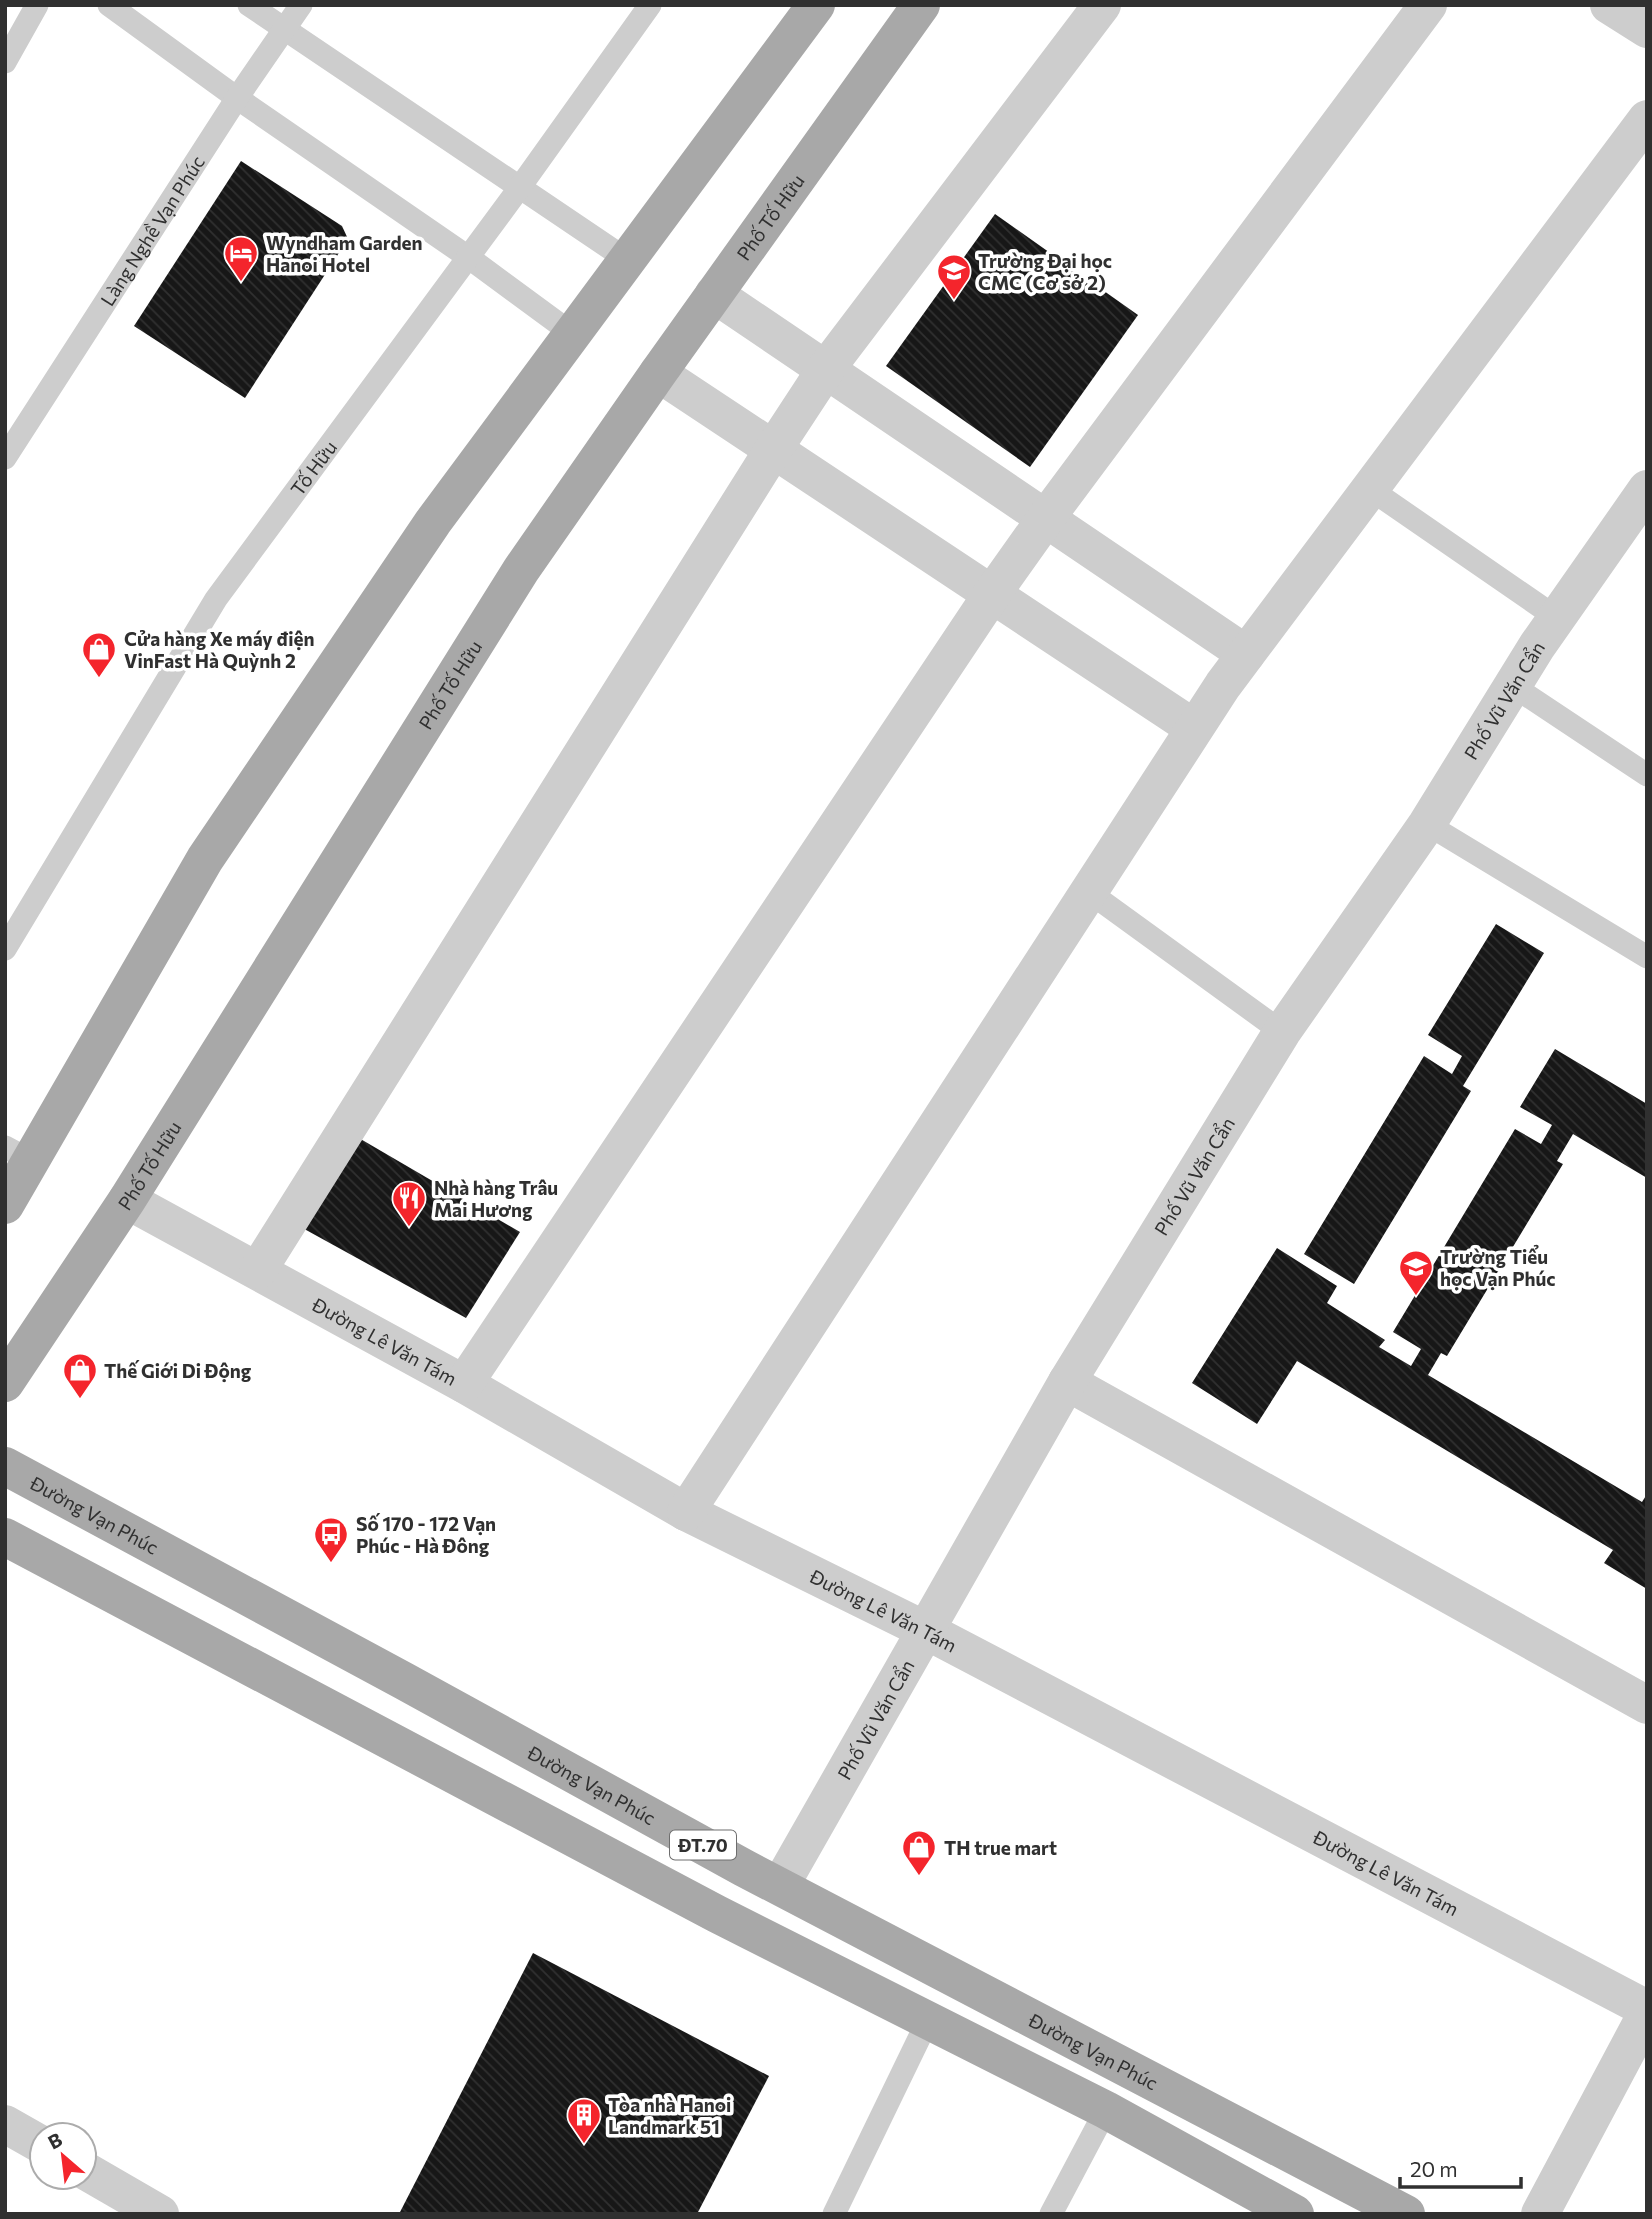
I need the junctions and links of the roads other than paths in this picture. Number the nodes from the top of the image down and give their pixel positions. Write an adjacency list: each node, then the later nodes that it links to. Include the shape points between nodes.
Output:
1 (37, 5): 13 (lane)
2 (108, 5): 14 (lane)
3 (249, 5): 11 (lane)
4 (301, 5): 11 (lane, Làng Nghề Vạn Phúc)
5 (650, 5): 16 (lane, Tố Hữu)
6 (816, 5): 18 (main road)
7 (921, 5): 19 (main road, Phố Tố Hữu)
8 (1102, 5): 21 (street)
9 (1428, 5): 27 (street)
10 (1609, 5): 12 (street)
11 (286, 29): 14 (lane, Làng Nghề Vạn Phúc); 16 (lane)
12 (1647, 29)
13 (5, 62)
14 (237, 97): 17 (lane); 24 (lane, Làng Nghề Vạn Phúc)
15 (1647, 119): 25 (street)
16 (520, 187): 17 (lane, Tố Hữu); 18 (lane)
17 (468, 257): 20 (lane); 36 (lane, Tố Hữu, via 216,600)
18 (629, 261): 20 (main road)
19 (714, 294): 21 (street); 22 (main road, Phố Tố Hữu)
20 (574, 335): 39 (main road, via 433,522 205,859)
21 (826, 369): 23 (street); 27 (street)
22 (658, 373): 23 (street); 40 (main road, Phố Tố Hữu, via 521,570)
23 (774, 450): 28 (street); 42 (street)
24 (5, 458)
25 (1370, 489): 29 (lane); 30 (street)
26 (1647, 489): 29 (street, Phố Vũ Văn Cẩn)
27 (1046, 518): 28 (street); 30 (street)
28 (992, 594): 32 (street); 45 (street)
29 (1557, 618): 31 (street, Phố Vũ Văn Cẩn)
30 (1247, 654): 32 (street)
31 (1513, 686): 33 (lane); 34 (street, Phố Vũ Văn Cẩn)
32 (1194, 728): 35 (street)
33 (1647, 775)
34 (1427, 824): 37 (lane); 38 (street, Phố Vũ Văn Cẩn)
35 (1089, 892): 38 (lane); 47 (street)
36 (5, 949)
37 (1647, 957)
38 (1282, 1032): 44 (street, Phố Vũ Văn Cẩn)
39 (18, 1154): 41 (main road)
40 (127, 1200): 42 (street, Đường Lê Văn Tám); 43 (main road, Phố Tố Hữu)
41 (5, 1205)
42 (258, 1270): 45 (street, Đường Lê Văn Tám)
43 (5, 1382)
44 (1067, 1382): 49 (street, Phố Vũ Văn Cẩn); 51 (street)
45 (464, 1384): 47 (street, Đường Lê Văn Tám)
46 (5, 1466): 50 (main road, Đường Vạn Phúc / ĐT.70)
47 (687, 1512): 49 (street, Đường Lê Văn Tám)
48 (5, 1537): 52 (main road, ĐT.70)
49 (925, 1630): 53 (street, Phố Vũ Văn Cẩn); 54 (street, Đường Lê Văn Tám)
50 (404, 1681): 52 (main road); 53 (main road, Đường Vạn Phúc / ĐT.70)
51 (1647, 1706)
52 (375, 1734): 55 (main road, ĐT.70)
53 (780, 1886): 56 (main road, Đường Vạn Phúc / ĐT.70)
54 (1647, 2011): 66 (street)
55 (928, 2020): 57 (main road, ĐT.70); 63 (lane)
56 (1129, 2068): 57 (main road); 65 (main road, Đường Vạn Phúc / ĐT.70)
57 (1106, 2110): 61 (main road, ĐT.70); 64 (lane)
58 (6, 2125): 59 (street)
59 (28, 2137)
60 (98, 2178): 62 (street)
61 (1275, 2209)
62 (160, 2214)
63 (834, 2214)
64 (1051, 2214)
65 (1406, 2214)
66 (1540, 2214)

